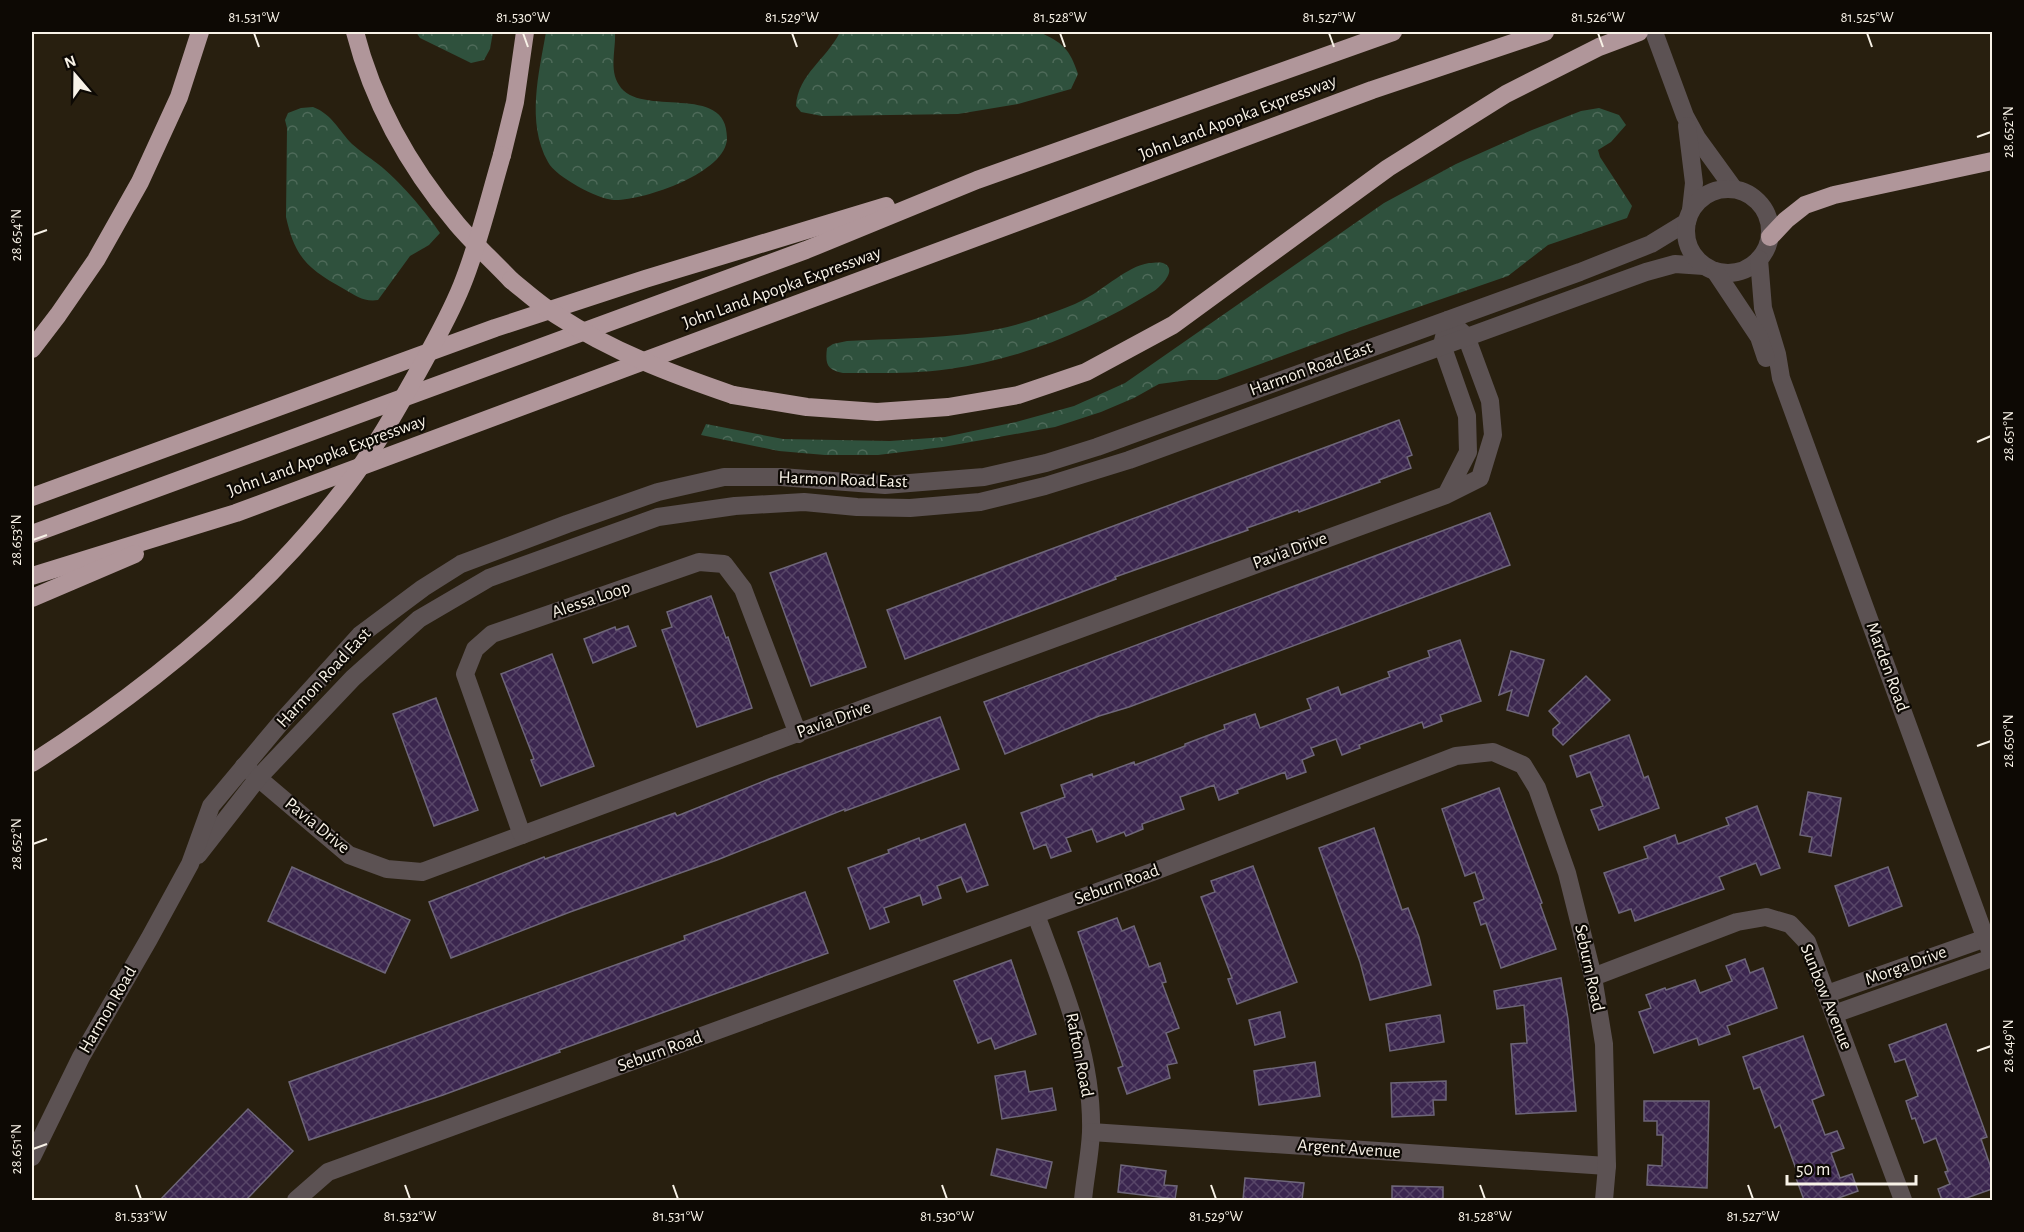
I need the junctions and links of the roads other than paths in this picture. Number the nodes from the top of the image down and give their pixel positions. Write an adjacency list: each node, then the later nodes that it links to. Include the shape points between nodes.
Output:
1 (200, 32): 19 (highway, via 179,97 140,182 96,260)
2 (355, 32): 6 (highway, bridge, via 383,112 419,173 457,224 511,280 557,316 619,351 733,395 877,412 948,407 1018,395 1086,372 1173,325 1388,168 1506,94 1599,46)
3 (525, 32): 28 (highway, bridge, via 502,155 469,263 441,331 398,410 344,489 267,578 110,711)
4 (1394, 32): 10 (highway, John Land Apopka Expressway)
5 (1545, 32): 23 (highway, John Land Apopka Expressway, via 1372,90)
6 (1639, 32)
7 (1654, 32): 8 (street)
8 (1685, 116): 11 (street); 12 (street, via 1694,183)
9 (1992, 161): 13 (highway, via 1805,204)
10 (977, 180): 22 (highway, via 712,258 505,325); 24 (highway, John Land Apopka Expressway, via 806,250)
11 (1734, 189): 12 (street, via 1709,193); 13 (street, via 1747,193 1761,206 1770,224)
12 (1689, 216): 15 (street, via 1688,247); 16 (street, Harmon Road East, via 1651,244)
13 (1770, 237): 14 (street)
14 (1759, 259): 15 (street, via 1739,272); 20 (street, Marden Road, via 1763,308)
15 (1710, 269): 17 (street, Harmon Road East, via 1675,264); 20 (street, Marden Road, via 1759,337 1769,365)
16 (1448, 320): 17 (street, Pavia Drive); 18 (street); 29 (street, Harmon Road East, via 1046,463 984,477 885,485 724,477 658,492 461,564 360,635)
17 (1466, 336): 18 (street, Harmon Road East); 21 (street, Pavia Drive, via 1490,401 1493,435 1480,478)
18 (1442, 345): 21 (street, via 1467,416 1468,452); 29 (street, Harmon Road East, via 1129,460 980,502 910,508 804,502 735,506 658,517 489,578 419,619)
19 (32, 349)
20 (1781, 378): 35 (street, Marden Road)
21 (1446, 495): 27 (street, Pavia Drive)
22 (32, 497)
23 (236, 513): 25 (highway, John Land Apopka Expressway); 26 (highway)
24 (32, 534)
25 (32, 576)
26 (32, 598)
27 (798, 734): 32 (street, Pavia Drive); 32 (street, Alessa Loop, via 743,588 724,564 699,562 492,634 475,649 465,674)
28 (32, 763)
29 (251, 772): 30 (street, Harmon Road East); 31 (street, Harmon Road East); 32 (street, Pavia Drive, via 349,855 387,869 422,872)
30 (211, 806): 33 (street, Harmon Road)
31 (228, 818): 33 (street, Harmon Road)
32 (522, 835)
33 (190, 864): 40 (street, Harmon Road, via 81,1057)
34 (1036, 915): 36 (street, Seburn Road, via 1456,756 1493,752 1523,765 1537,788 1567,873); 39 (street, Rafton Road, via 1073,1015 1087,1081); 42 (street, Seburn Road, via 328,1172)
35 (1990, 946): 37 (street, Morga Drive); 38 (street, Morga Drive)
36 (1593, 977): 37 (street, Sunbow Avenue, via 1737,922 1766,917 1790,924 1807,942); 41 (street, Seburn Road, via 1604,1044)
37 (1827, 994): 38 (street, Sunbow Avenue)
38 (1834, 1014): 45 (street, Sunbow Avenue)
39 (1091, 1132): 41 (street, Argent Avenue); 43 (street, Rafton Road)
40 (32, 1157)
41 (1607, 1166): 44 (street, Seburn Road)
42 (296, 1200)
43 (1083, 1200)
44 (1604, 1200)
45 (1903, 1200)

